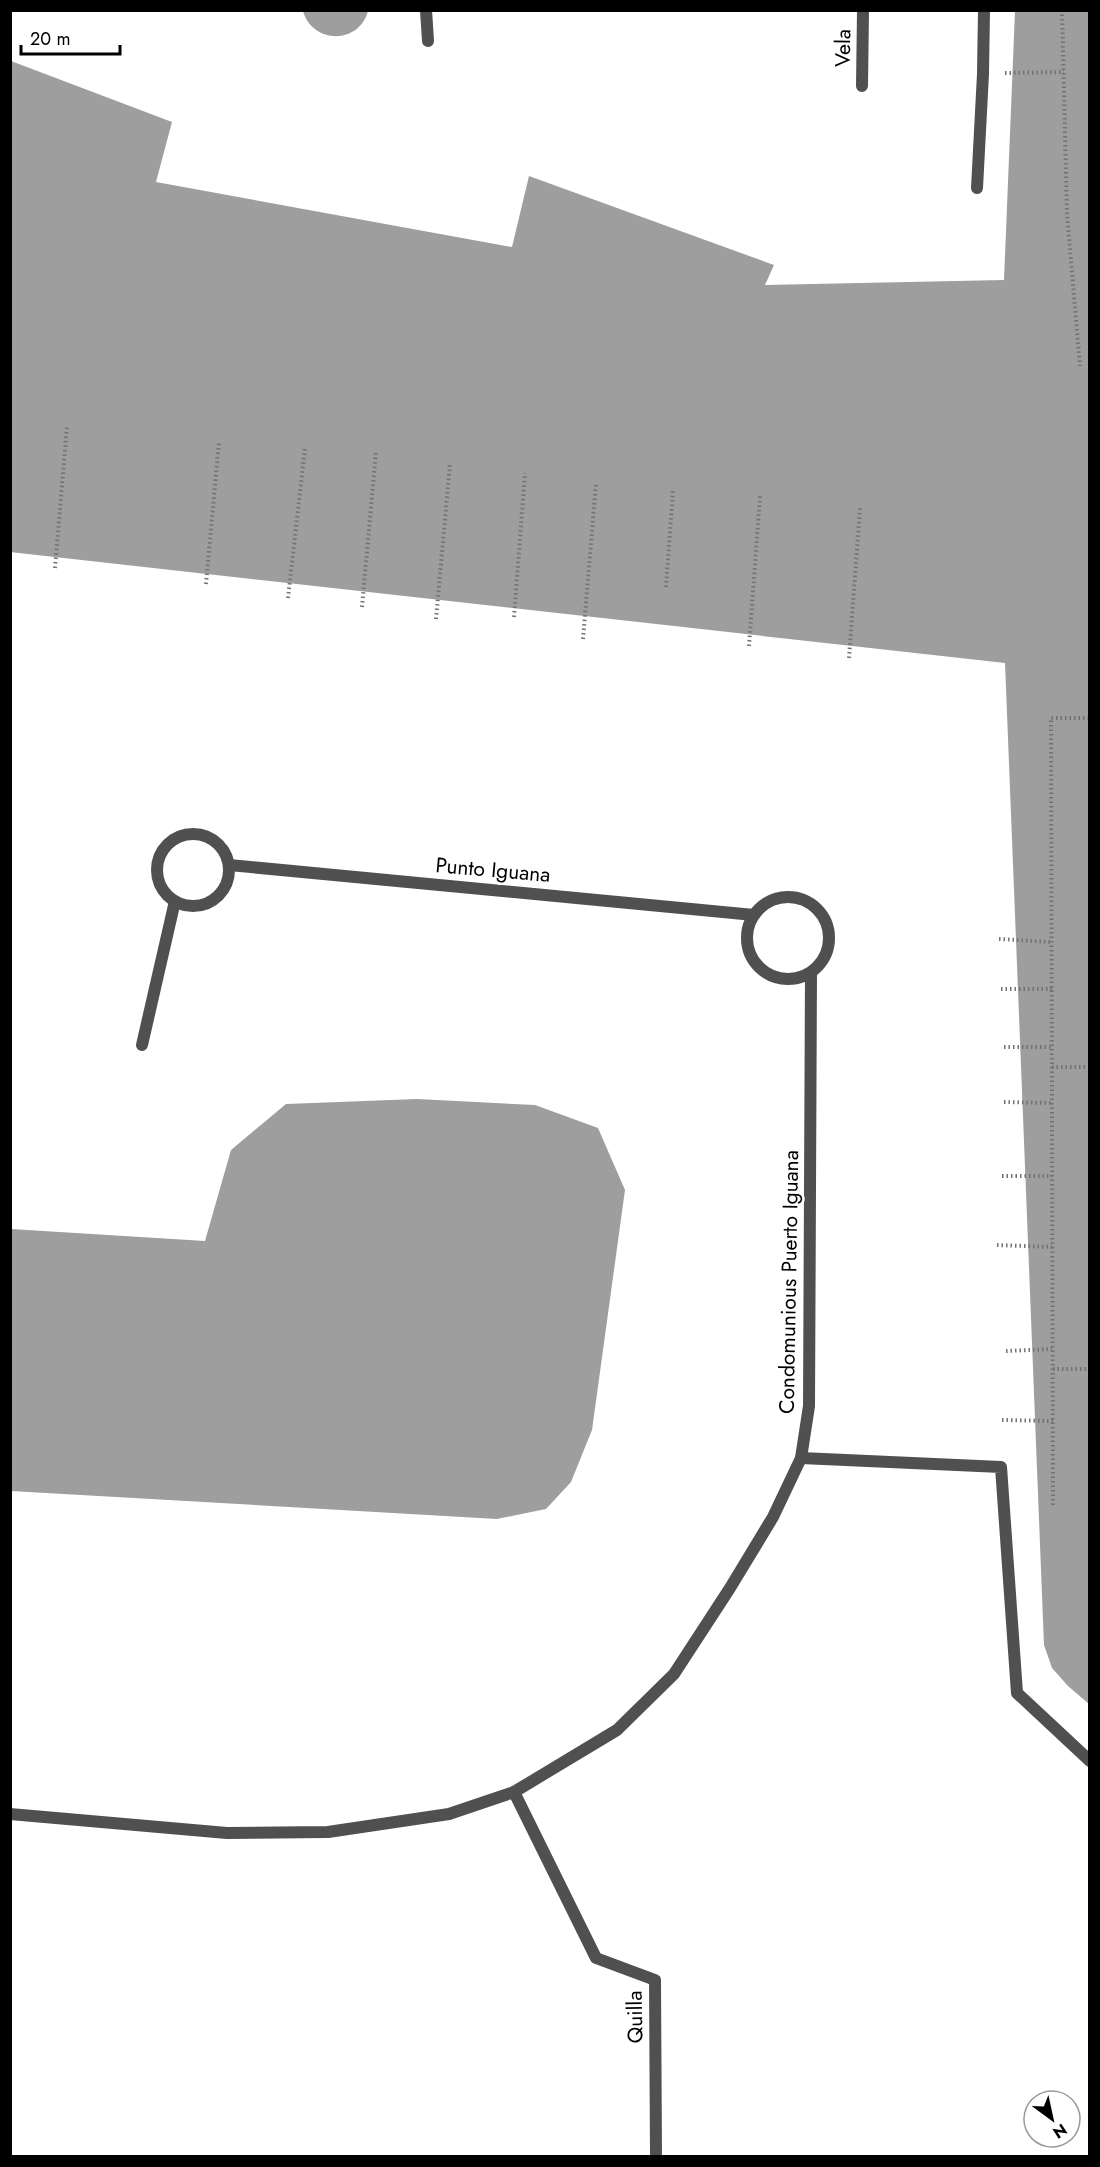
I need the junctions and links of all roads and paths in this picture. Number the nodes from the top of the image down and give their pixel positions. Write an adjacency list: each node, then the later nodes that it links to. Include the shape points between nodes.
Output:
1 (426, 10): 5 (street)
2 (863, 10): 8 (street, Vela)
3 (984, 10): 7 (street)
4 (1062, 10): 6 (path)
5 (428, 41)
6 (1064, 72): 7 (path); 10 (path, via 1066,214)
7 (983, 74): 9 (street)
8 (862, 86)
9 (977, 188)
10 (1080, 366)
11 (67, 426): 21 (path)
12 (219, 442): 22 (path)
13 (305, 448): 24 (path)
14 (376, 452): 25 (path)
15 (450, 464): 27 (path)
16 (525, 473): 26 (path)
17 (596, 483): 28 (path)
18 (674, 490): 23 (path)
19 (760, 496): 29 (path)
20 (860, 508): 30 (path)
21 (56, 568)
22 (206, 584)
23 (666, 587)
24 (288, 598)
25 (362, 607)
26 (514, 617)
27 (436, 619)
28 (583, 639)
29 (748, 646)
30 (849, 658)
31 (1089, 718): 36 (path, via 1051,718)
32 (229, 865): 33 (street, via 229,877 216,898 192,906); 33 (street, via 218,843 208,837 189,835 172,841 163,850 157,869 165,892); 34 (street, Punto Iguana)
33 (175, 901): 40 (street)
34 (754, 915): 37 (street, via 746,940 757,966 783,980); 37 (street, via 777,898 806,901 818,910 829,936 821,963)
35 (999, 939): 36 (path)
36 (1051, 942): 39 (path)
37 (811, 973): 57 (street, Condomunious Puerto Iguana, via 809,1406)
38 (1001, 989): 39 (path)
39 (1052, 989): 42 (path)
40 (142, 1045)
41 (1004, 1047): 42 (path)
42 (1052, 1047): 43 (path)
43 (1052, 1067): 44 (path); 46 (path)
44 (1089, 1067)
45 (1004, 1102): 46 (path)
46 (1052, 1103): 48 (path)
47 (1002, 1176): 48 (path)
48 (1052, 1176): 50 (path)
49 (997, 1245): 50 (path)
50 (1052, 1247): 51 (path)
51 (1052, 1349): 52 (path); 53 (path)
52 (1006, 1351)
53 (1053, 1369): 54 (path); 56 (path)
54 (1089, 1369)
55 (1002, 1420): 56 (path)
56 (1053, 1421): 58 (path)
57 (801, 1458): 59 (street, via 1001,1467 1017,1693); 60 (street, Condomunious Puerto Iguana, via 773,1517 674,1674 617,1730)
58 (1053, 1505)
59 (1089, 1761)
60 (514, 1792): 61 (street, Condomunious Puerto Iguana, via 449,1814 328,1832 227,1833); 62 (street, Quilla, via 596,1958 655,1980)
61 (10, 1814)
62 (656, 2157)

